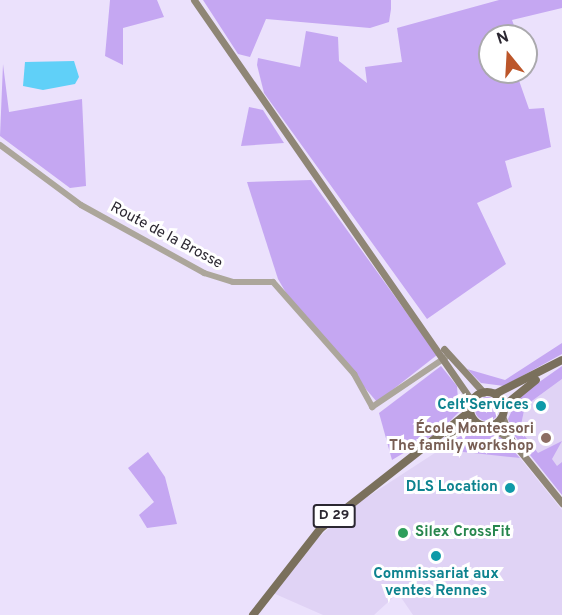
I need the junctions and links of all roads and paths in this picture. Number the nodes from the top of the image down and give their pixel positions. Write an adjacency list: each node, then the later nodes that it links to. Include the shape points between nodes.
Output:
1 (194, 0): 3 (main road)
2 (0, 145): 3 (street, Route de la Brosse, via 81,205 204,273 233,282 273,282 354,374 372,407)
3 (447, 357): 5 (main road); 7 (main road)
4 (561, 360): 6 (main road); 8 (main road)
5 (484, 393): 6 (main road); 7 (main road)
6 (495, 394): 8 (main road)
7 (472, 402): 9 (main road)
8 (504, 406): 10 (main road)
9 (470, 411): 11 (main road); 13 (main road, D 29)
10 (502, 416): 12 (main road); 14 (main road)
11 (478, 424): 12 (main road); 13 (main road, D 29)
12 (490, 426): 14 (main road)
13 (438, 441): 16 (main road, D 29, via 329,520 292,560)
14 (512, 441): 15 (main road)
15 (562, 503)
16 (253, 615)

